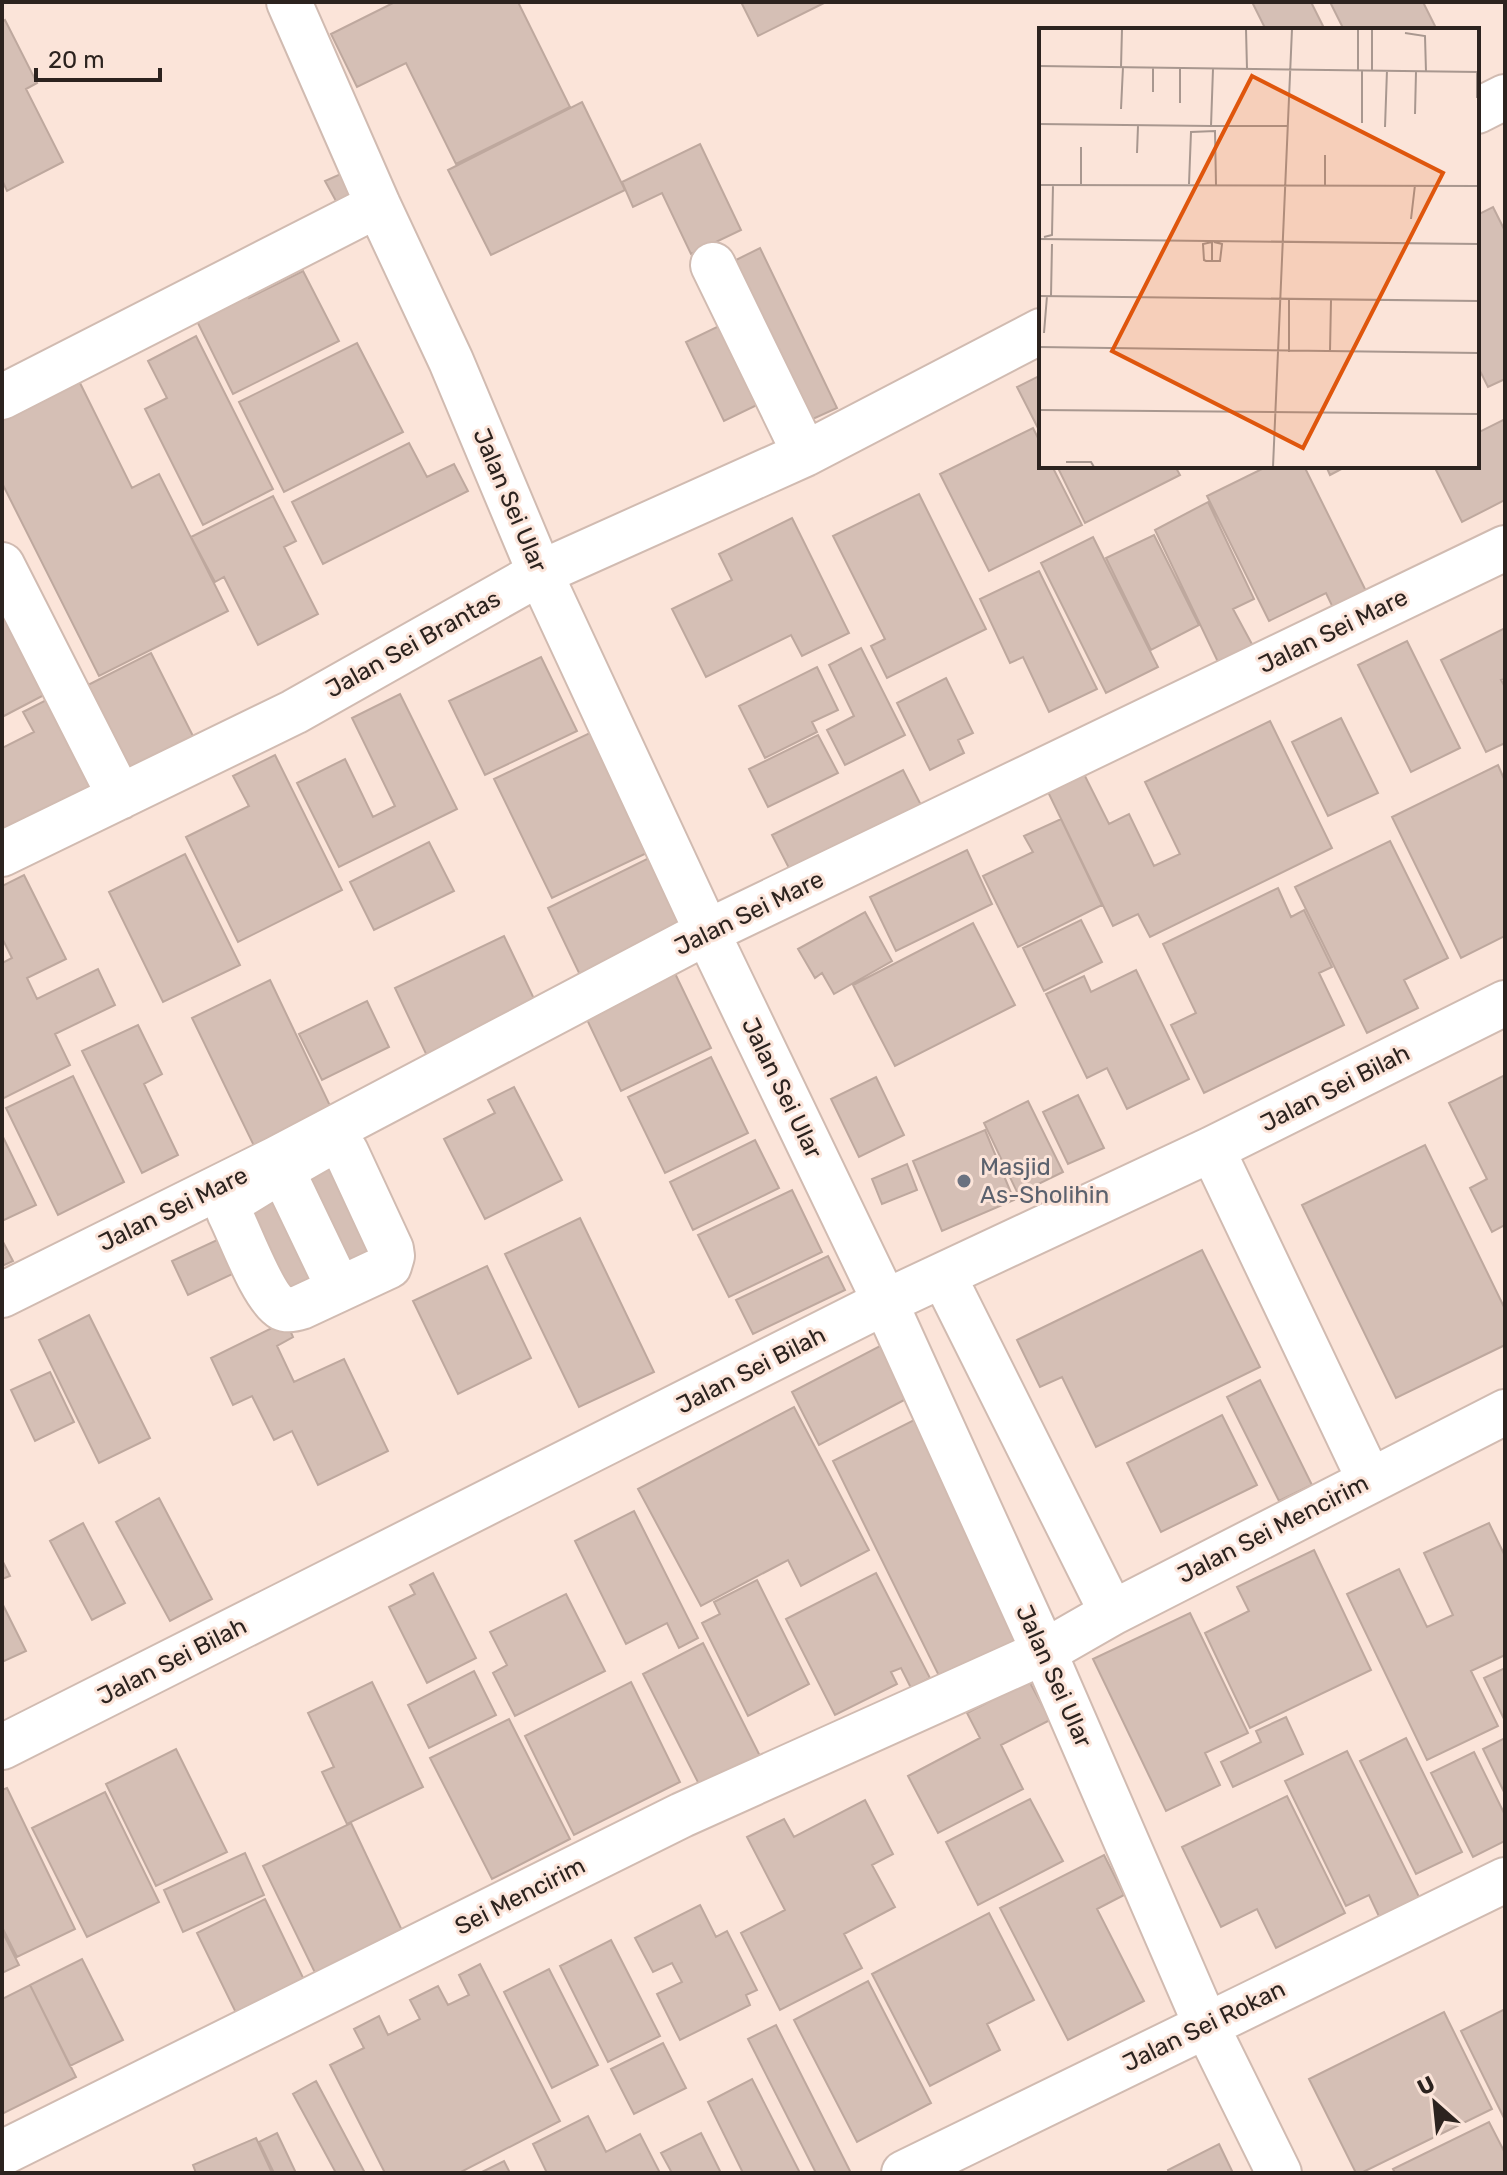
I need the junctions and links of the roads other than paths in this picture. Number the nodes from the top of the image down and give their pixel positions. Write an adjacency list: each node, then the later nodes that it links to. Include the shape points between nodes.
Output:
1 (289, 2): 4 (street, Jalan Sei Ular)
2 (1505, 97): 3 (street)
3 (1479, 110)
4 (378, 205): 7 (street); 11 (street, Jalan Sei Ular)
5 (713, 265): 8 (street)
6 (1039, 332): 8 (street, Jalan Sei Brantas)
7 (2, 397)
8 (805, 454): 11 (street, Jalan Sei Brantas)
9 (1505, 548): 14 (street, Jalan Sei Mare)
10 (2, 565): 12 (street)
11 (540, 573): 12 (street, Jalan Sei Brantas, via 294,712); 14 (street, Jalan Sei Ular)
12 (120, 797): 13 (street, Jalan Sei Brantas)
13 (2, 854)
14 (707, 932): 17 (street, Jalan Sei Mare); 21 (street, Jalan Sei Ular)
15 (1505, 1003): 16 (street, Jalan Sei Bilah)
16 (1212, 1149): 18 (street, Jalan Sei Bilah); 23 (street)
17 (279, 1165): 19 (street); 19 (street, via 230,1205 260,1278 273,1300 290,1310); 19 (street, via 337,1144 352,1164 392,1256 389,1266); 20 (street, Jalan Sei Mare)
18 (943, 1275): 21 (street, Jalan Sei Bilah); 24 (street)
19 (339, 1289)
20 (2, 1295)
21 (885, 1302): 25 (street, Jalan Sei Ular); 26 (street, Jalan Sei Bilah)
22 (1505, 1412): 23 (street, Jalan Sei Mencirim)
23 (1369, 1479): 24 (street, Jalan Sei Mencirim)
24 (1112, 1613): 25 (street, Jalan Sei Mencirim)
25 (1044, 1652): 28 (street, Jalan Sei Ular); 29 (street, Sei Mencirim, via 682,1815)
26 (2, 1747)
27 (1505, 1880): 28 (street, Jalan Sei Rokan)
28 (1206, 2025): 30 (street, Jalan Sei Rokan); 31 (street, Jalan Sei Ular)
29 (2, 2153)
30 (904, 2173)
31 (1279, 2173)

